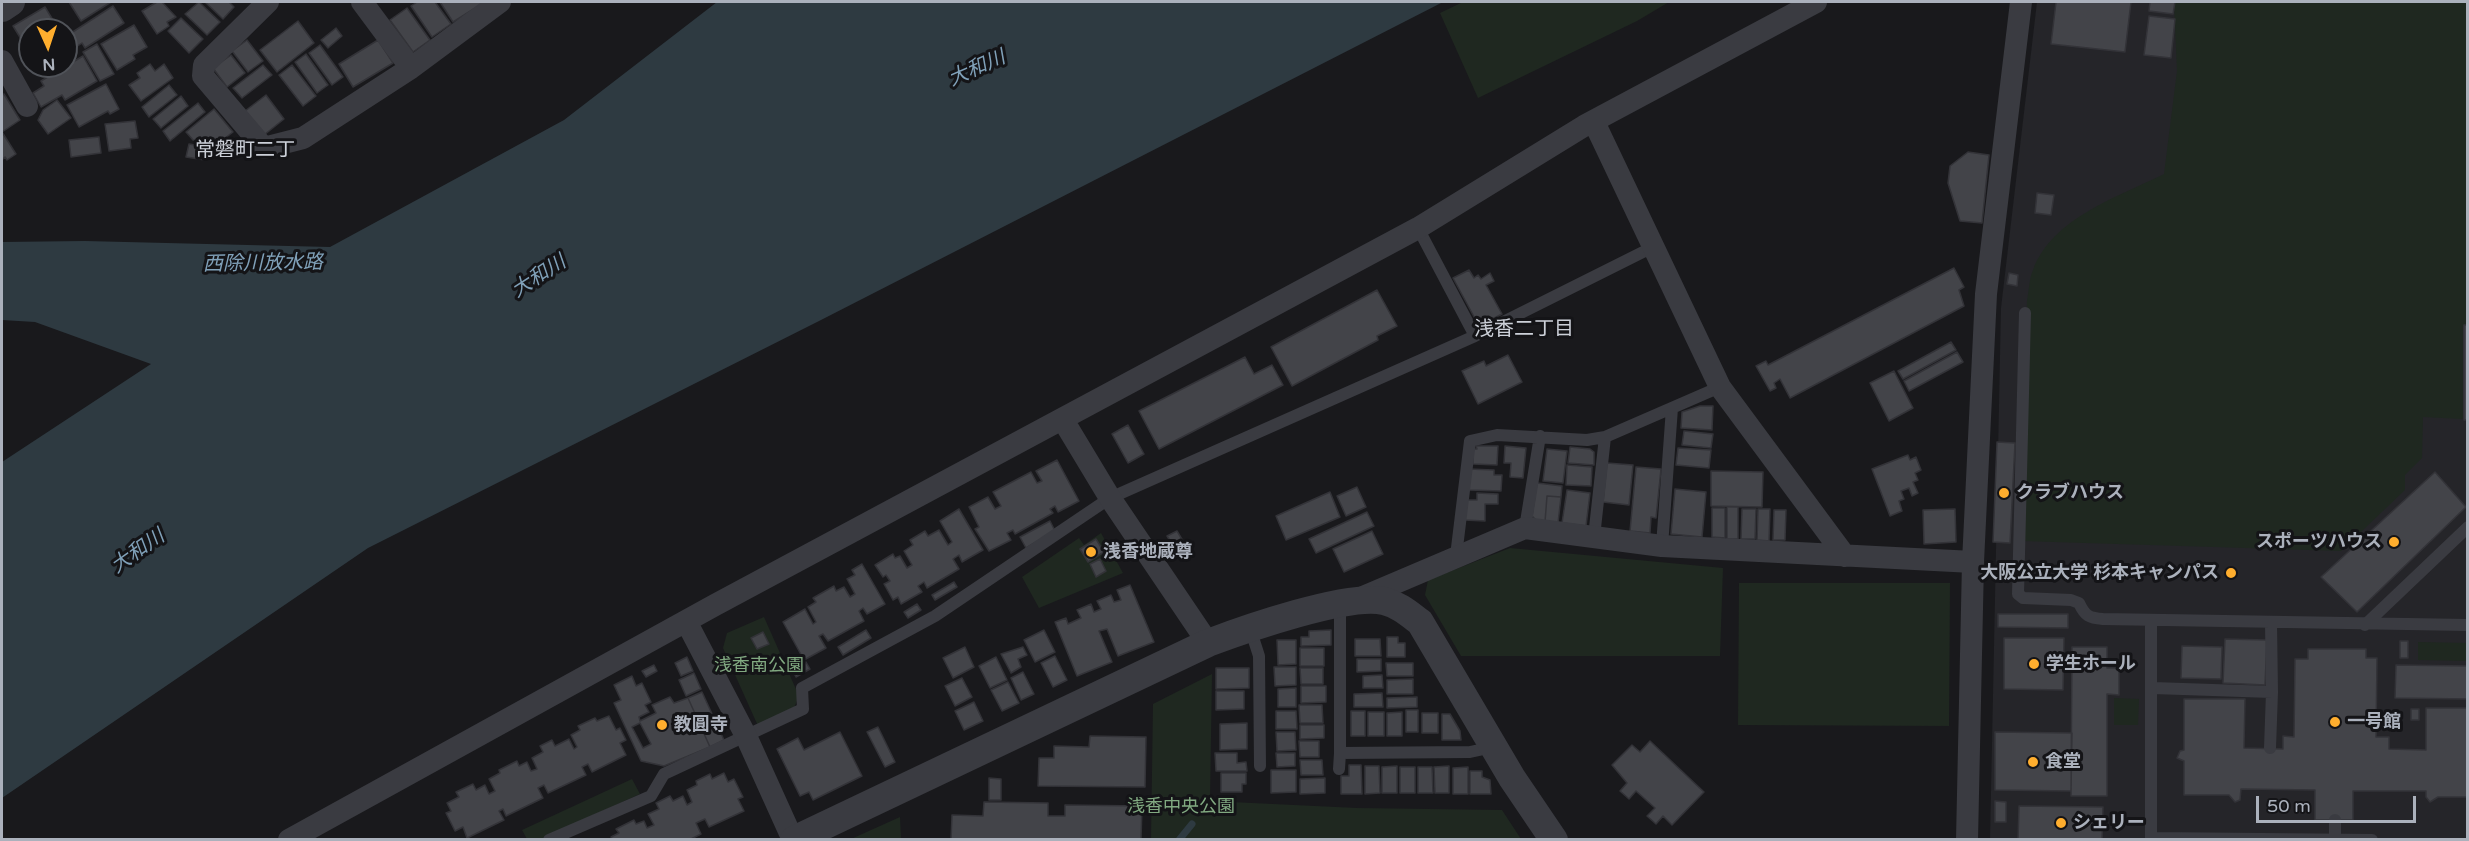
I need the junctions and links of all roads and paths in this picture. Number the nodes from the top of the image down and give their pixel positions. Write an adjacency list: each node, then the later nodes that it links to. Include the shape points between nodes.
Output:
1 (11, 2): 7 (street)
2 (268, 2): 9 (street, via 204,65 202,76 264,148 303,138)
3 (362, 2): 9 (street)
4 (500, 2): 9 (street)
5 (1816, 2): 11 (street)
6 (2021, 2): 28 (street, via 1986,294)
7 (2, 8)
8 (2, 61): 10 (street)
9 (411, 68)
10 (27, 106)
11 (1594, 122): 12 (street); 13 (street)
12 (1418, 228): 15 (lane); 18 (street)
13 (1653, 248): 15 (lane); 16 (street)
14 (2025, 313): 30 (lane, via 2018,594 2023,598 2071,600 2079,603 2090,618)
15 (1475, 336): 21 (lane)
16 (1720, 387): 17 (lane); 27 (street)
17 (1672, 408): 20 (lane); 25 (lane)
18 (1063, 420): 21 (street); 31 (street)
19 (1540, 436): 20 (lane, via 1587,440); 22 (lane); 26 (lane, via 1497,435 1470,441)
20 (1605, 437): 24 (lane)
21 (1110, 498): 36 (street); 39 (lane, via 935,616 802,688 803,709)
22 (1526, 528): 24 (street); 26 (street)
23 (2465, 534): 33 (lane)
24 (1594, 537): 25 (street)
25 (1662, 546): 27 (street)
26 (1456, 556): 29 (street)
27 (1845, 556): 28 (street)
28 (1973, 562): 53 (street)
29 (1348, 602): 35 (street); 40 (street, via 1382,601 1401,606 1420,622); 42 (lane)
30 (2151, 620): 32 (lane); 37 (lane)
31 (686, 621): 39 (street); 49 (street)
32 (2271, 623): 33 (lane); 38 (lane)
33 (2365, 625): 34 (lane)
34 (2468, 625)
35 (1250, 627): 36 (street); 43 (lane, via 1259,656)
36 (1208, 643): 51 (street)
37 (2153, 688): 38 (lane); 46 (lane)
38 (2272, 692): 41 (lane)
39 (746, 736): 50 (lane, via 664,774 651,796); 51 (street)
40 (1494, 746): 42 (lane, via 1470,752); 52 (street)
41 (2270, 748)
42 (1340, 753): 44 (lane)
43 (1260, 766)
44 (1339, 769)
45 (2335, 820): 48 (lane)
46 (2151, 839): 47 (lane)
47 (2252, 839): 48 (lane)
48 (2335, 839): 54 (lane)
49 (289, 840)
50 (549, 840)
51 (793, 840)
52 (1554, 840)
53 (1967, 840)
54 (2372, 840)

